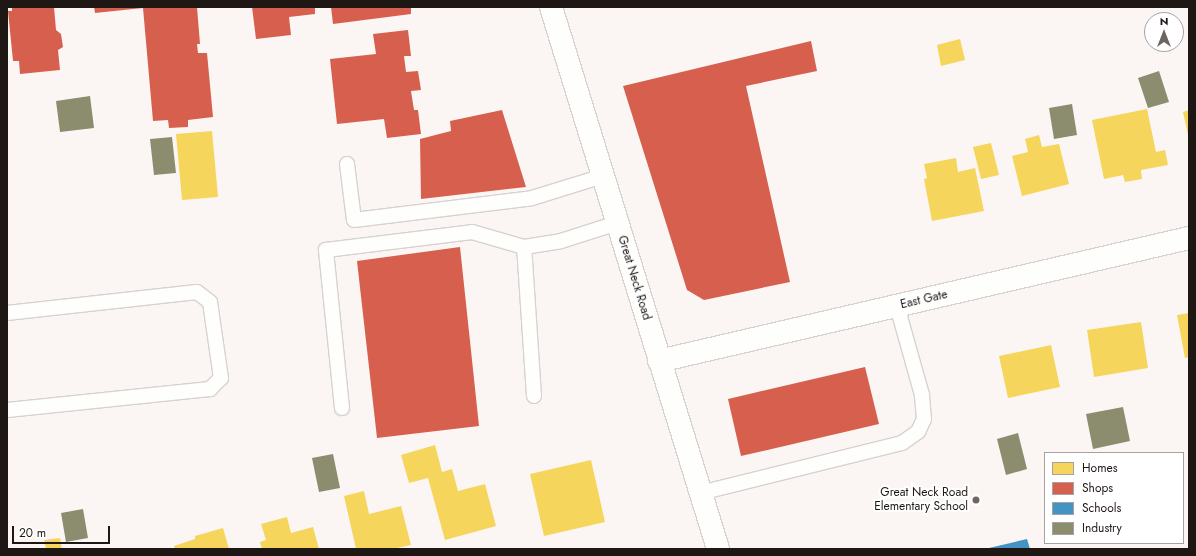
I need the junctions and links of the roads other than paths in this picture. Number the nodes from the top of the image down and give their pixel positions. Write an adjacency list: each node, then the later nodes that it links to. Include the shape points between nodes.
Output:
1 (551, 7): 3 (main road, Great Neck Road)
2 (347, 164): 3 (lane, via 354,220 532,198)
3 (603, 176): 4 (main road, Great Neck Road)
4 (617, 223): 6 (lane, via 560,241); 9 (main road, Great Neck Road)
5 (1189, 238): 7 (main road, East Gate)
6 (524, 247): 10 (lane); 11 (lane, via 472,232 326,250)
7 (896, 306): 9 (main road, East Gate); 13 (lane, via 922,395 924,419 918,432 902,443)
8 (7, 313): 12 (lane, via 197,292 210,302 221,378 210,389)
9 (659, 361): 13 (main road, Great Neck Road)
10 (534, 396)
11 (342, 408)
12 (7, 410)
13 (700, 493): 14 (main road, Great Neck Road)
14 (718, 549)

